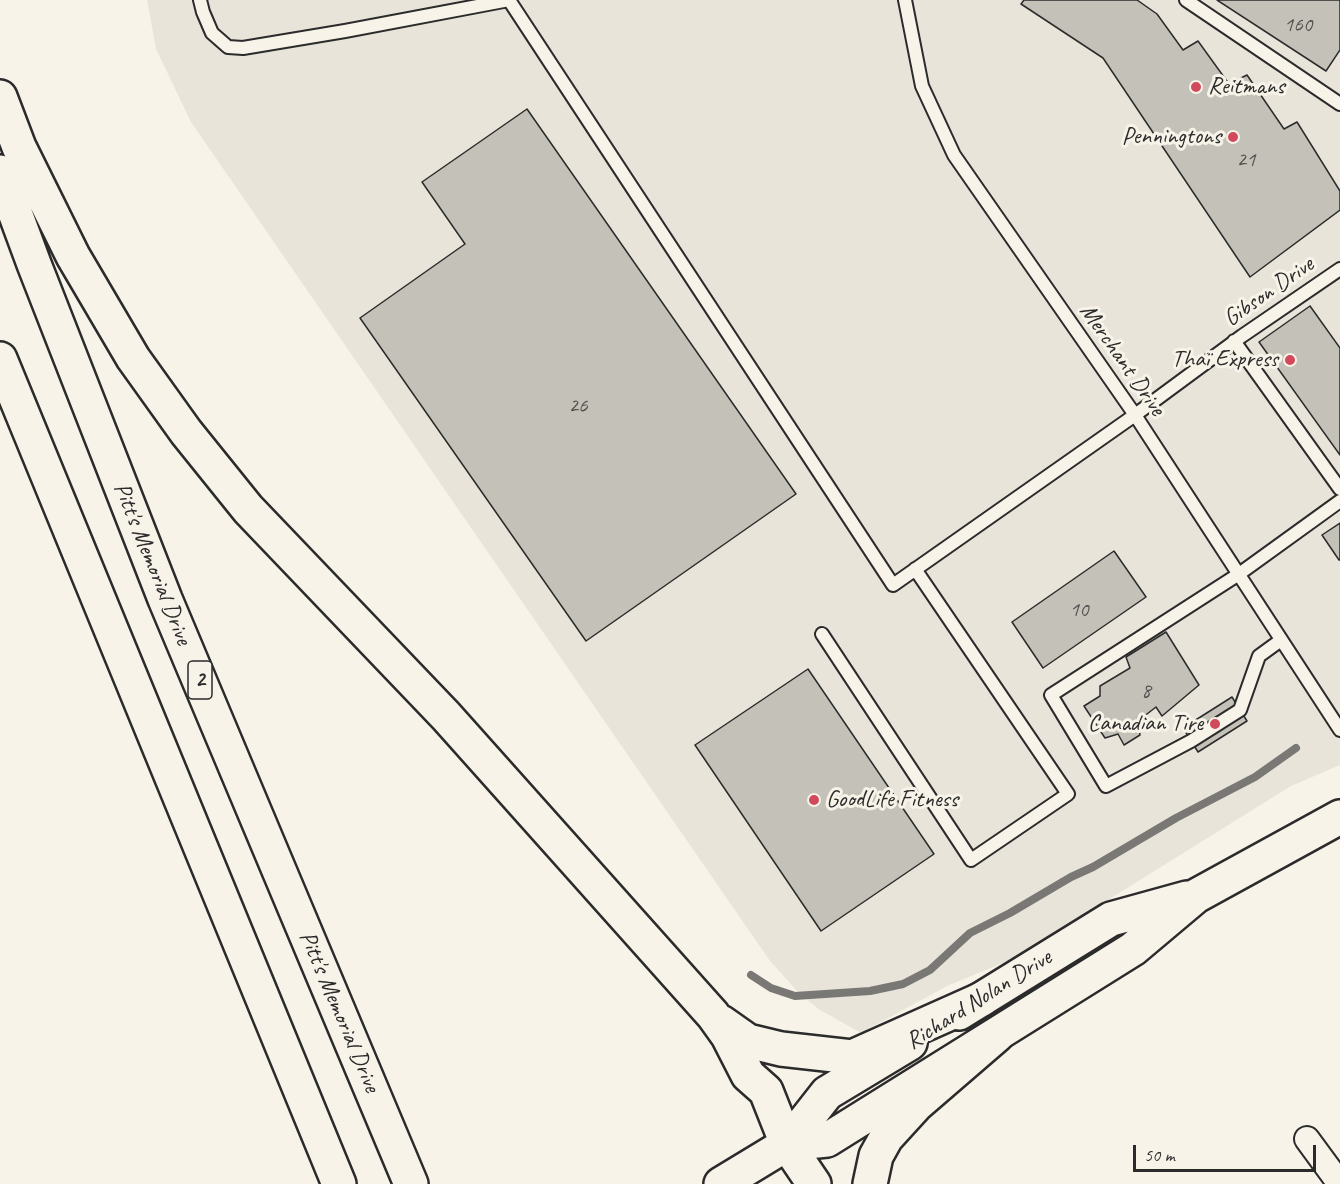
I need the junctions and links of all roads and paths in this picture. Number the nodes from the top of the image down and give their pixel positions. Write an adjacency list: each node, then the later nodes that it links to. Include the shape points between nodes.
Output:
1 (200, 0): 2 (lane, via 212,33 228,47 243,48)
2 (509, 0): 14 (lane, Gibson Drive, via 893,585)
3 (905, 0): 11 (lane, Merchant Drive, via 922,86 954,155)
4 (1186, 0): 6 (lane)
5 (0, 97): 22 (main road, via 19,147 73,256 133,358 186,432 248,509 446,716)
6 (1340, 104)
7 (0, 172): 27 (main road, Pitt's Memorial Drive / 2, via 165,599)
8 (1340, 269): 9 (lane, Gibson Drive)
9 (1234, 341): 11 (lane, Gibson Drive); 12 (lane)
10 (0, 359): 26 (main road)
11 (1135, 415): 14 (lane, Gibson Drive); 15 (lane, Merchant Drive)
12 (1340, 489)
13 (1340, 501): 15 (lane)
14 (915, 569): 16 (lane, via 1068,794 971,860)
15 (1239, 574): 17 (lane, Merchant Drive); 17 (lane, via 1051,695 1106,786 1240,710 1259,656)
16 (822, 634)
17 (1281, 640): 18 (lane, Merchant Drive)
18 (1340, 730)
19 (1340, 817): 20 (main road, Richard Nolan Drive)
20 (1196, 896): 21 (main road, Richard Nolan Drive, via 1111,919); 23 (main road, Richard Nolan Drive, via 1133,949)
21 (982, 999): 22 (main road, via 852,1058 748,1041); 25 (main road, Richard Nolan Drive, via 826,1093)
22 (713, 1015): 25 (main road, via 748,1075 766,1091)
23 (997, 1035): 25 (main road, Richard Nolan Drive, via 827,1140); 30 (main road, via 916,1104 886,1138 876,1156)
24 (1307, 1140): 31 (street)
25 (787, 1144): 28 (main road, Richard Nolan Drive); 29 (main road)
26 (339, 1184)
27 (411, 1184)
28 (721, 1184)
29 (814, 1184)
30 (870, 1184)
31 (1340, 1184)

